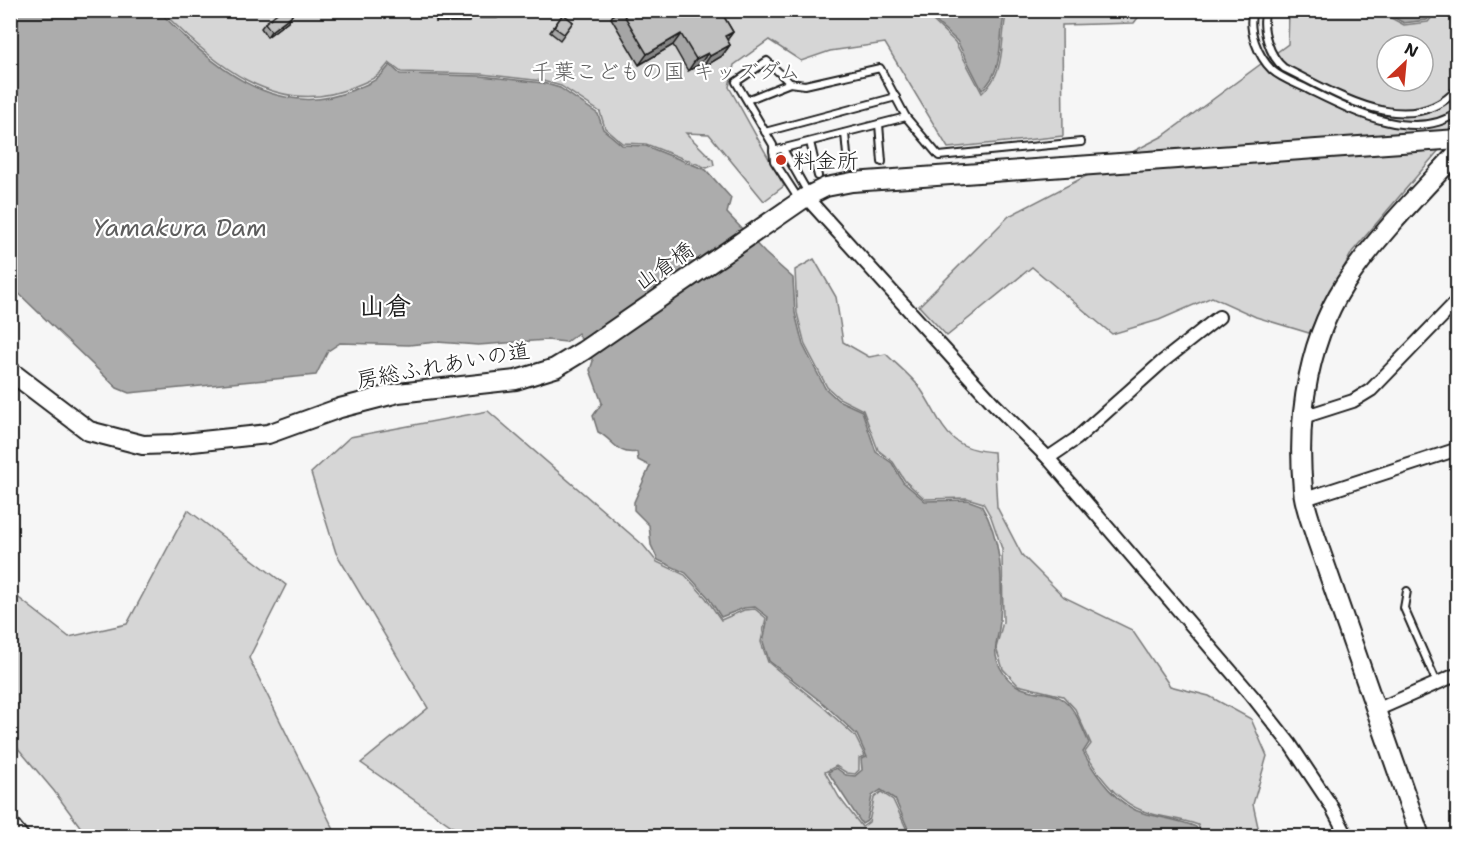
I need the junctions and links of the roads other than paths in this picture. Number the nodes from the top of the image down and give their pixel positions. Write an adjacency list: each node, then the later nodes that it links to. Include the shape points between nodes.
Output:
1 (1253, 10): 7 (lane, via 1252,34 1274,72 1348,110 1404,126 1444,120)
2 (1266, 10): 4 (lane, via 1266,30 1275,61 1367,108 1395,113 1417,111 1435,106)
3 (790, 83): 5 (lane, via 805,85 880,68); 6 (lane); 6 (lane, via 767,61 735,82)
4 (1458, 88)
5 (896, 97): 8 (lane); 10 (lane)
6 (747, 100): 10 (lane)
7 (1458, 112)
8 (906, 117): 9 (lane); 14 (lane, via 939,156)
9 (879, 124): 11 (lane); 18 (lane)
10 (765, 132): 15 (lane)
11 (845, 133): 13 (lane); 19 (lane)
12 (1458, 140): 21 (street, 山倉橋, via 852,182 826,187)
13 (810, 142): 16 (lane); 20 (lane)
14 (1081, 142)
15 (773, 148): 16 (lane); 21 (lane, via 774,161)
16 (783, 149): 21 (lane)
17 (1458, 152): 26 (street, via 1352,273 1319,340 1304,391)
18 (882, 162)
19 (848, 166)
20 (818, 176)
21 (805, 198): 24 (street, 山倉橋); 28 (street)
22 (1458, 300): 26 (street, via 1371,390 1353,401)
23 (1219, 317): 28 (street, via 1076,439)
24 (583, 351): 25 (street, 房総ふれあいの道, via 555,368 516,380 398,393 340,408 268,434 174,444 143,445 89,431)
25 (10, 371)
26 (1303, 417): 29 (street)
27 (1458, 449): 29 (street)
28 (1048, 458): 36 (street, via 1290,744)
29 (1305, 499): 33 (street)
30 (1407, 591): 32 (lane, via 1404,608)
31 (1458, 674): 32 (street)
32 (1437, 683): 33 (street)
33 (1374, 711): 37 (street)
34 (10, 821): 35 (street)
35 (22, 837)
36 (1347, 837)
37 (1419, 837)

